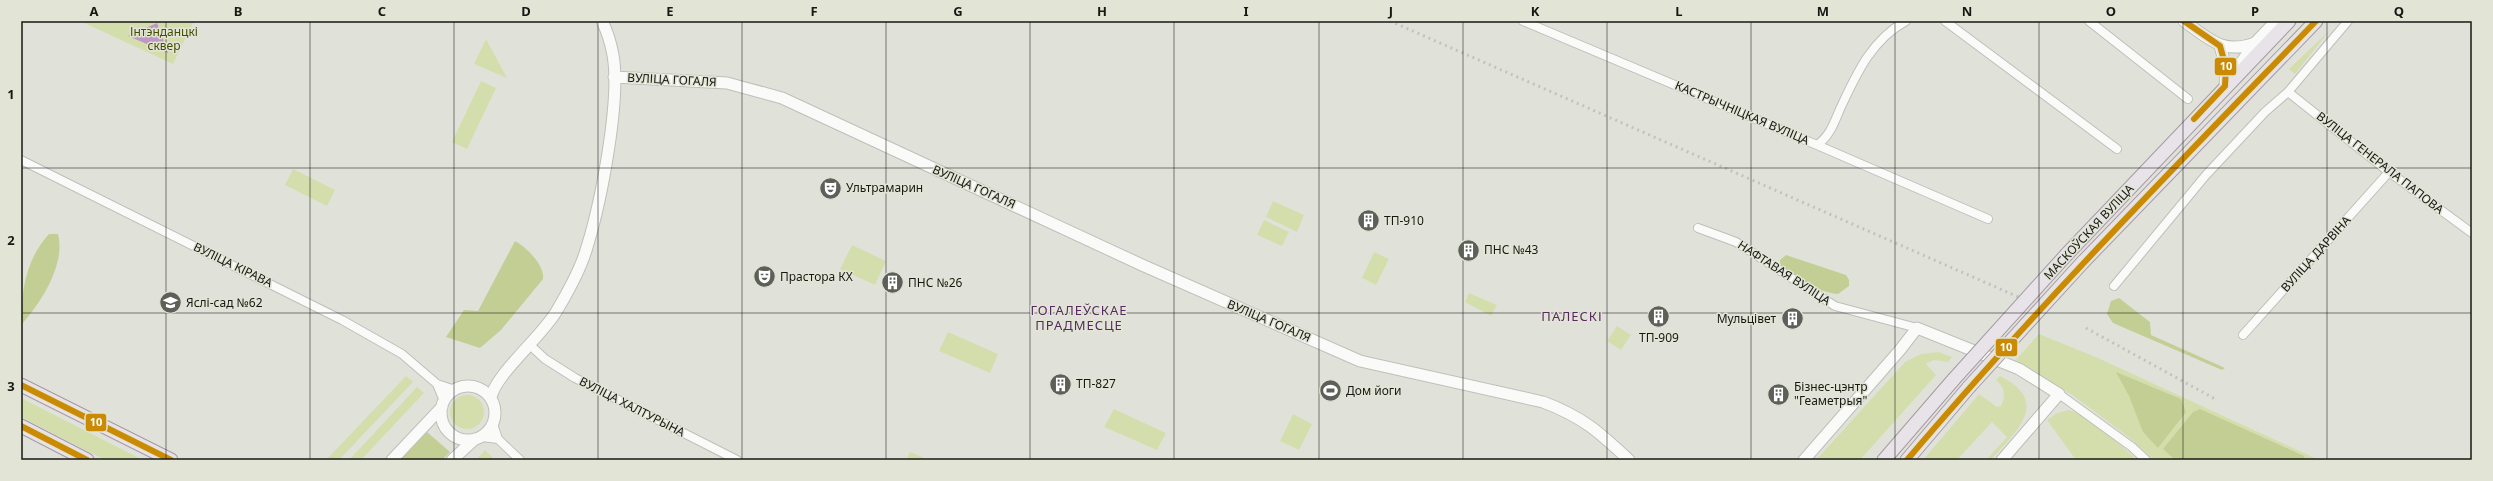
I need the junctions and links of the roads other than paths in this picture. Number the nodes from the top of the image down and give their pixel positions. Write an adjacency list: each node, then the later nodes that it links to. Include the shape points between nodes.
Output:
1 (602, 21): 13 (street, via 613,56)
2 (1523, 21): 17 (street, КАСТРЫЧНІЦКАЯ ВУЛІЦА)
3 (1906, 21): 17 (street, КАСТРЫЧНІЦКАЯ ВУЛІЦА, via 1888,33 1867,58 1857,73 1830,133)
4 (1945, 21): 18 (street)
5 (2089, 21): 16 (street)
6 (2184, 21): 12 (street)
7 (2276, 21): 11 (street, МАСКОЎСКАЯ ВУЛІЦА)
8 (2289, 21): 14 (main road, МАСКОЎСКАЯ ВУЛІЦА)
9 (2348, 21): 15 (street)
10 (2315, 22): 49 (main road, МАСКОЎСКАЯ ВУЛІЦА, bridge, via 2083,262 1968,387)
11 (2256, 43): 12 (street, via 2233,48); 14 (street, МАСКОЎСКАЯ ВУЛІЦА)
12 (2220, 46): 14 (street, via 2226,67)
13 (614, 77): 27 (street, ВУЛІЦА ГОГАЛЯ, via 607,147 587,248 555,314); 46 (street, ВУЛІЦА ГОГАЛЯ, via 727,83 782,98 1142,265 1360,361 1543,402 1572,413 1591,426)
14 (2225, 86): 48 (main road, МАСКОЎСКАЯ ВУЛІЦА, bridge, via 2067,254)
15 (2288, 92): 20 (street, ВУЛІЦА ГЕНЕРАЛА ПАПОВА); 24 (street, via 2265,112 2206,175)
16 (2188, 99)
17 (1817, 145): 21 (street)
18 (2117, 149)
19 (21, 160): 30 (street, ВУЛІЦА КІРАВА, via 342,320 402,354)
20 (2389, 172): 23 (street, ВУЛІЦА ГЕНЕРАЛА ПАПОВА); 26 (street, ВУЛІЦА ДАРВІНА)
21 (1988, 219)
22 (1698, 228): 25 (street, НАФТАВАЯ ВУЛІЦА, via 1736,242 1835,306)
23 (2472, 233)
24 (2114, 286)
25 (1917, 328): 33 (street, НАФТАВАЯ ВУЛІЦА, via 2019,369); 47 (street)
26 (2243, 335)
27 (531, 346): 28 (street, ВУЛІЦА ГОГАЛЯ); 45 (street, ВУЛІЦА ХАЛТУРЫНА, via 545,359 575,378)
28 (498, 381): 31 (street, ВУЛІЦА ГОГАЛЯ); 34 (street, ВУЛІЦА ГОГАЛЯ)
29 (21, 384): 41 (main road)
30 (437, 384): 32 (street, ВУЛІЦА КІРАВА); 35 (street, ВУЛІЦА КІРАВА)
31 (478, 388): 32 (street, ВУЛІЦА ГОГАЛЯ, via 470,386); 34 (street)
32 (455, 390): 35 (street)
33 (2059, 394): 50 (street); 51 (street)
34 (491, 398): 36 (street, via 495,414)
35 (443, 404): 38 (street, via 442,421 451,435 467,440); 42 (street)
36 (493, 424): 38 (street); 39 (street)
37 (21, 426): 40 (main road)
38 (478, 438): 39 (street); 43 (street)
39 (498, 439): 44 (street)
40 (87, 460)
41 (171, 460)
42 (392, 460)
43 (452, 460)
44 (520, 460)
45 (737, 460)
46 (1629, 460)
47 (1804, 460)
48 (1884, 460)
49 (1907, 460)
50 (2002, 460)
51 (2146, 460)

